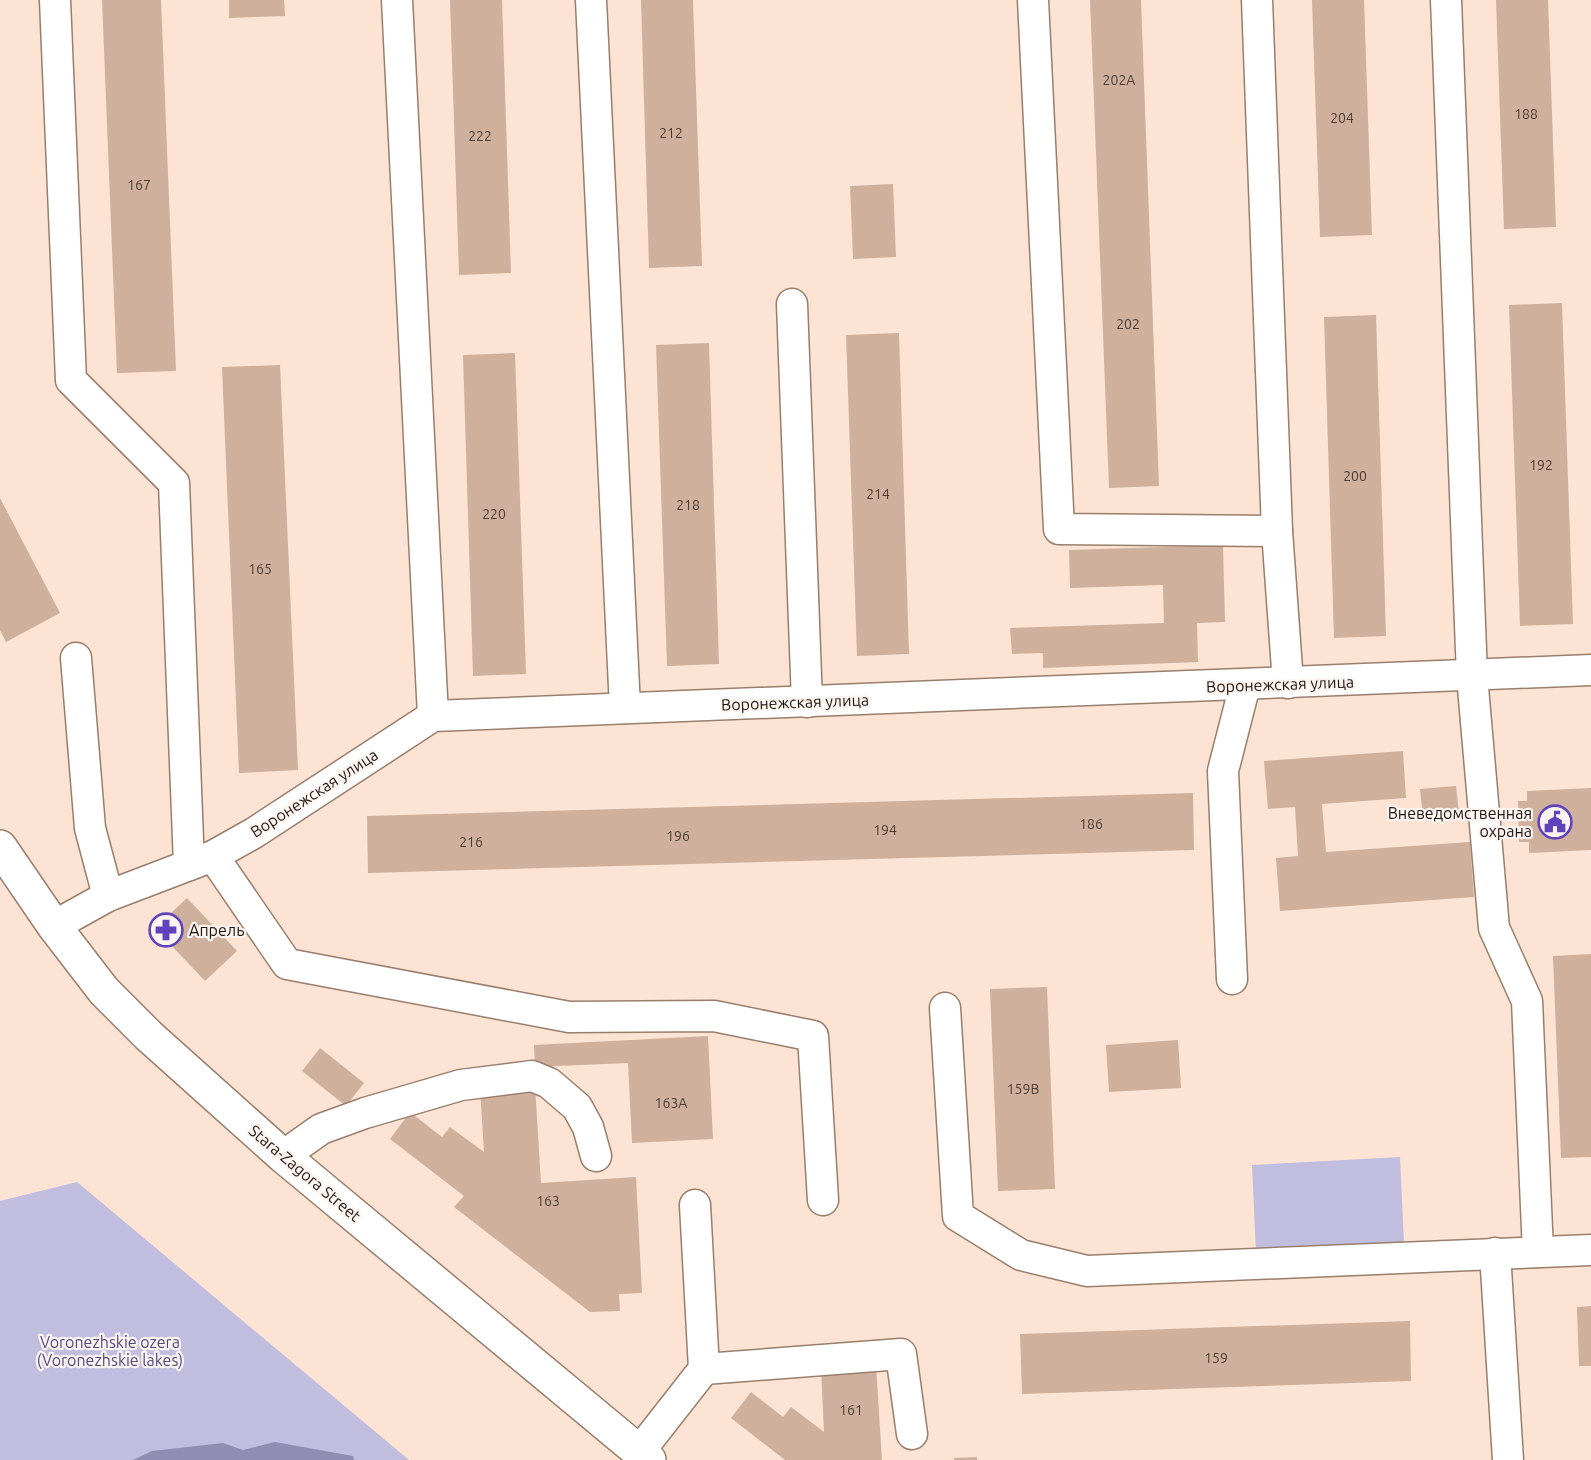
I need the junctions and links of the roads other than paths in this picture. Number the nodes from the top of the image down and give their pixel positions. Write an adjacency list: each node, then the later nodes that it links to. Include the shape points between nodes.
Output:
1 (55, 0): 18 (street, via 71,380 174,483)
2 (397, 0): 16 (street)
3 (591, 0): 15 (street)
4 (1033, 0): 8 (street, via 1059,529)
5 (1257, 0): 8 (street)
6 (1446, 0): 11 (street)
7 (792, 304): 14 (street)
8 (1277, 531): 12 (street)
9 (76, 658): 19 (street, via 90,828)
10 (1591, 670): 11 (street, Воронежская улица)
11 (1472, 676): 12 (street, Воронежская улица); 28 (street, via 1494,928 1527,1001)
12 (1288, 683): 13 (street, Воронежская улица)
13 (1245, 685): 14 (street, Воронежская улица); 21 (street, via 1223,771)
14 (807, 702): 15 (street, Воронежская улица)
15 (625, 708): 16 (street, Воронежская улица)
16 (433, 716): 18 (street, Воронежская улица, via 254,832)
17 (0, 847): 20 (main road, Stara-Zagora Street)
18 (201, 861): 19 (street, Воронежская улица); 25 (street, via 287,964 569,1017 714,1016 813,1036)
19 (108, 896): 20 (street, Воронежская улица)
20 (54, 926): 23 (main road, Stara-Zagora Street, via 104,991)
21 (1232, 979)
22 (945, 1008): 29 (street, via 958,1216 1021,1255 1086,1271)
23 (283, 1156): 24 (street, via 321,1129 365,1113 461,1086 532,1076 549,1083 577,1107 588,1127); 32 (main road, Stara-Zagora Street)
24 (596, 1156)
25 (823, 1200)
26 (695, 1205): 30 (street)
27 (1591, 1250): 28 (street)
28 (1538, 1252): 29 (street)
29 (1495, 1253): 33 (street)
30 (704, 1369): 31 (street, via 901,1354); 32 (street)
31 (912, 1434)
32 (644, 1456)
33 (1508, 1460)

